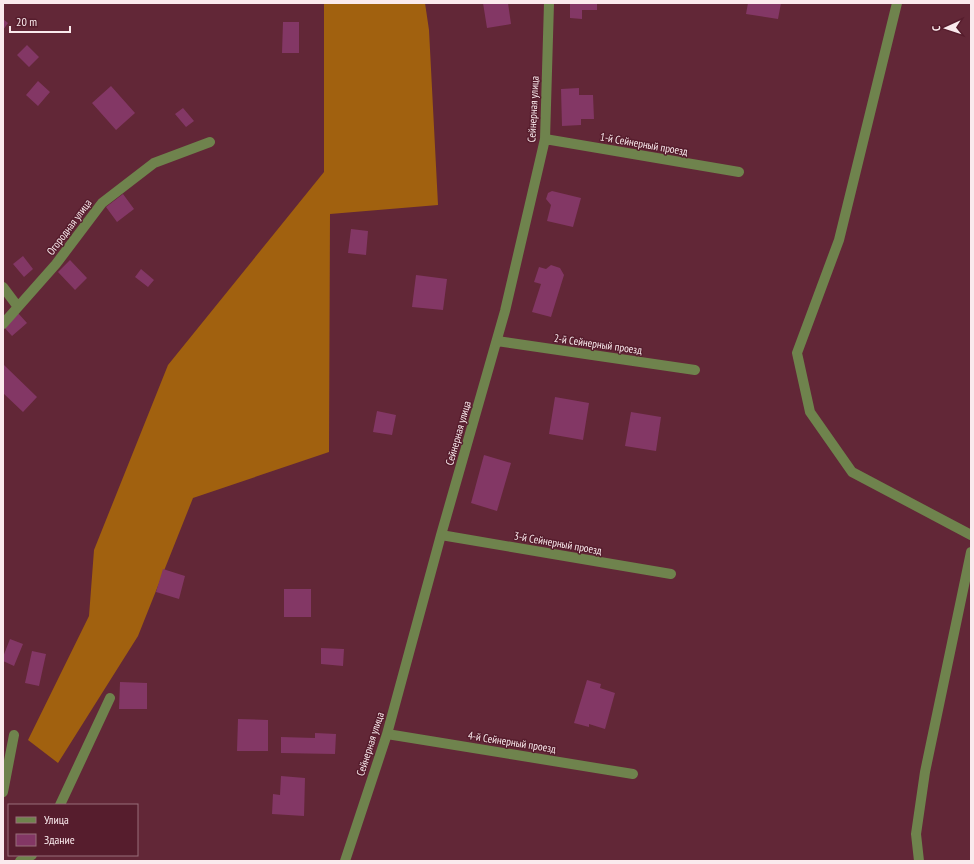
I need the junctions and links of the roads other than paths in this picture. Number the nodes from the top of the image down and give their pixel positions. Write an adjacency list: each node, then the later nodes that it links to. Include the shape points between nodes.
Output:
1 (549, 3): 3 (lane, Сейнерная улица)
2 (896, 3): 12 (lane, via 839,240 797,353 810,412 852,472)
3 (545, 139): 5 (lane, 1-й Сейнерный проезд); 9 (lane, Сейнерная улица)
4 (210, 142): 7 (lane, Огородная улица, via 154,162 102,204 56,264)
5 (739, 172)
6 (3, 287): 7 (lane)
7 (18, 307): 8 (lane, Огородная улица)
8 (3, 324)
9 (497, 341): 10 (lane, 2-й Сейнерный проезд); 11 (lane, Сейнерная улица)
10 (695, 370)
11 (441, 535): 14 (lane, 3-й Сейнерный проезд); 16 (lane, Сейнерная улица)
12 (971, 535)
13 (971, 552): 24 (lane, via 925,772 916,834)
14 (671, 574)
15 (110, 698): 20 (lane)
16 (387, 734): 18 (lane, 4-й Сейнерный проезд); 23 (lane, Сейнерная улица)
17 (14, 735): 19 (lane)
18 (633, 774)
19 (3, 792)
20 (60, 804)
21 (30, 856): 22 (lane)
22 (20, 861)
23 (345, 861)
24 (919, 861)

